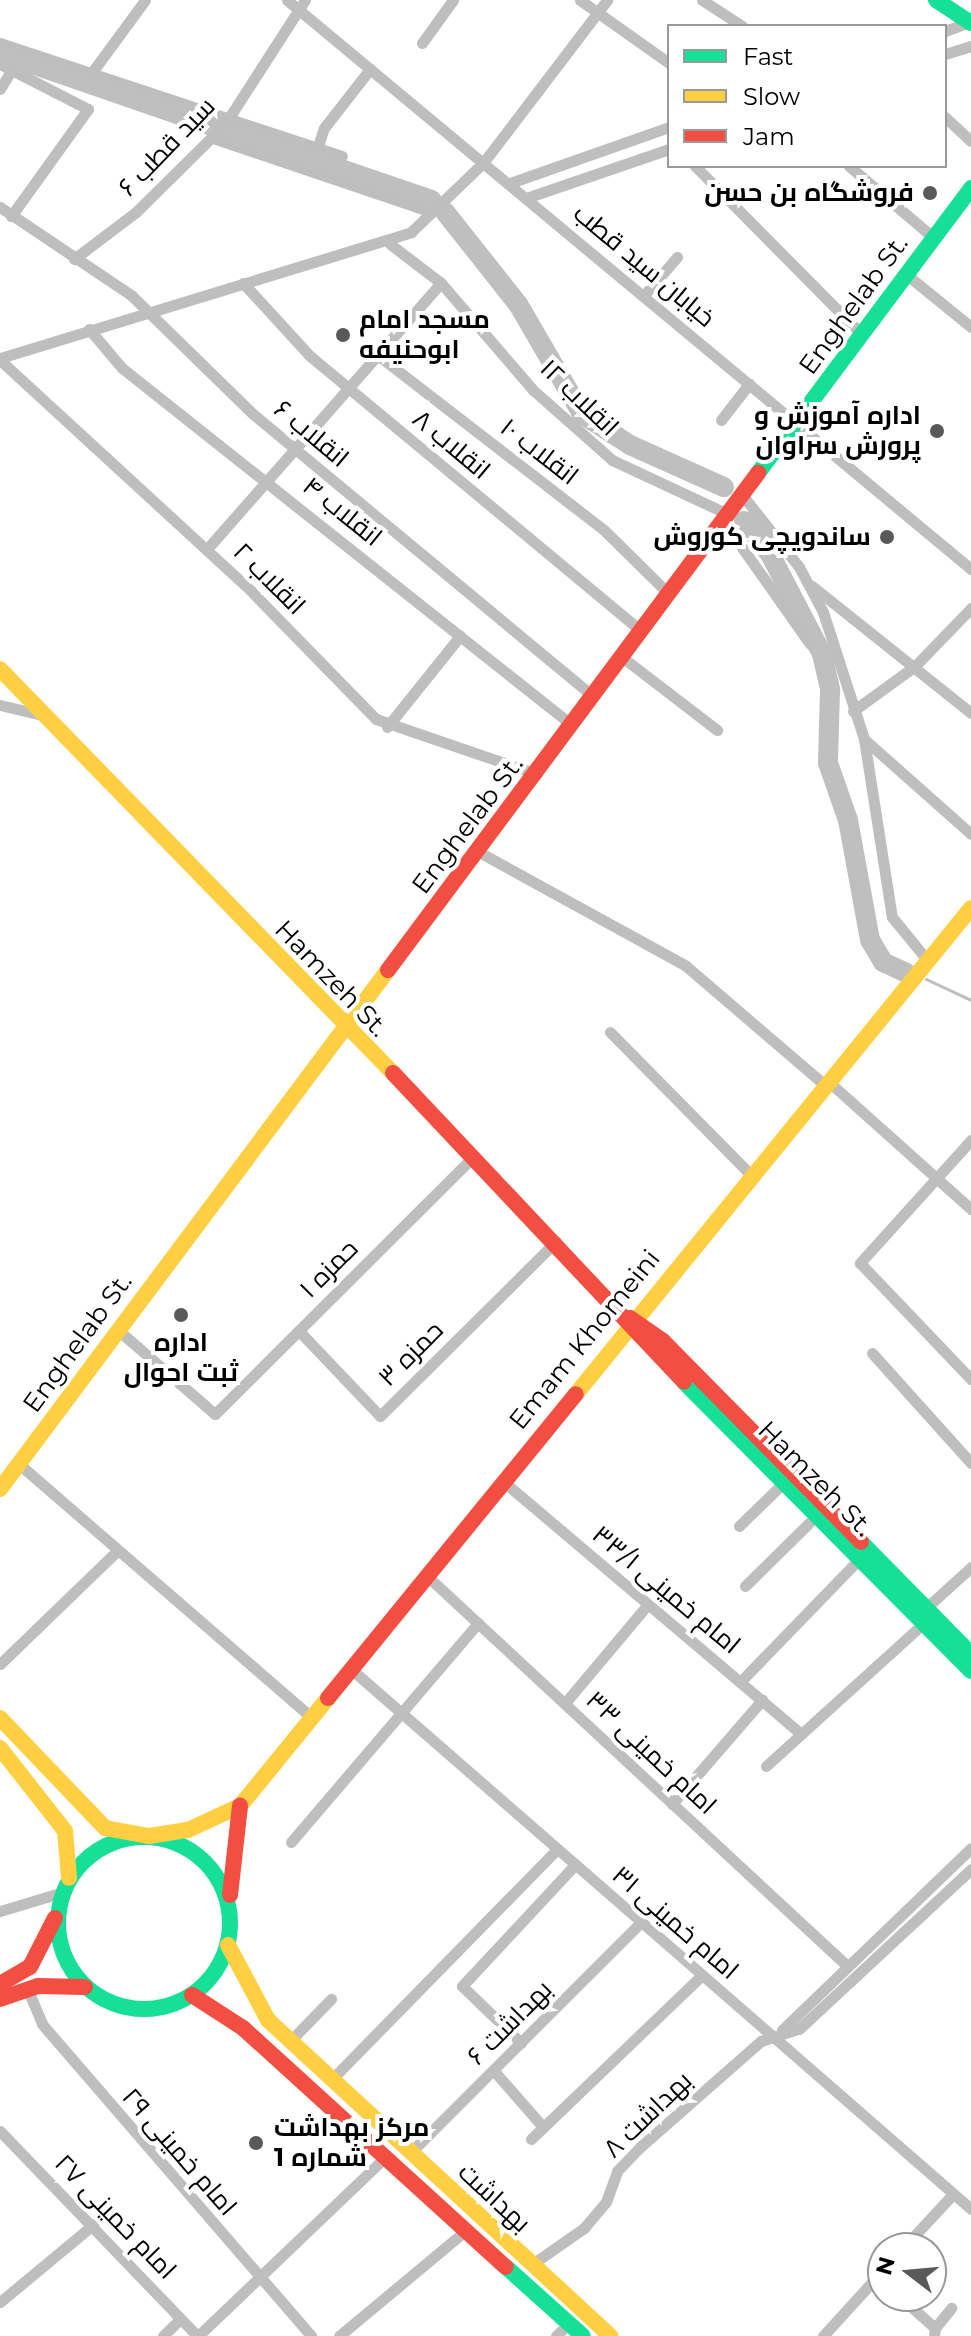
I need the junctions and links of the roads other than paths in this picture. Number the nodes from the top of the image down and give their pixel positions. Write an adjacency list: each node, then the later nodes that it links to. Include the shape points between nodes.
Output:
1 (145, 0): 21 (street)
2 (287, 0): 8 (street, خیابان سید قطب)
3 (453, 0): 14 (street)
4 (580, 0): 9 (street)
5 (607, 0): 9 (street)
6 (702, 0): 11 (street)
7 (936, 0): 10 (main road)
8 (302, 4): 20 (street, خیابان سید قطب); 24 (street, سید قطب ۶)
9 (598, 12): 17 (street); 31 (street)
10 (970, 22): 12 (street)
11 (739, 24)
12 (947, 30)
13 (0, 43): 21 (street)
14 (422, 43)
15 (971, 46): 16 (street)
16 (947, 53)
17 (667, 62)
18 (0, 64): 19 (street)
19 (12, 69): 22 (street); 39 (street, via 88,109)
20 (370, 69): 28 (street, via 324,128); 31 (street, خیابان سید قطب)
21 (90, 75): 24 (street)
22 (0, 89)
23 (947, 119): 27 (street)
24 (227, 121): 26 (street, سید قطب ۶); 28 (street)
25 (667, 128): 34 (street)
26 (213, 138): 38 (street); 43 (street, سید قطب ۶, via 136,212)
27 (971, 141)
28 (317, 149): 30 (street)
29 (667, 150): 36 (street)
30 (342, 156)
31 (483, 163): 34 (street, خیابان سید قطب); 38 (street)
32 (697, 168): 51 (street)
33 (851, 168): 40 (street)
34 (510, 183): 36 (street, خیابان سید قطب)
35 (969, 194): 40 (main road, Enghelab St.)
36 (529, 197): 47 (street, خیابان سید قطب)
37 (0, 207): 39 (street, انقلاب ۶)
38 (432, 212): 41 (street)
39 (11, 216): 43 (street, انقلاب ۶)
40 (934, 238): 44 (main road, Enghelab St.)
41 (390, 244): 45 (street); 46 (street, انقلاب ۱۲)
42 (677, 257): 47 (street)
43 (74, 259): 48 (street, انقلاب ۶)
44 (907, 275): 49 (street); 51 (main road, Enghelab St.)
45 (243, 283): 48 (street); 55 (street, انقلاب ۸, via 252,301)
46 (441, 283): 52 (street); 61 (street, انقلاب ۱۲, via 533,390 612,460)
47 (645, 294): 54 (street, خیابان سید قطب)
48 (145, 312): 50 (street); 58 (street, انقلاب ۶)
49 (971, 327)
50 (89, 329): 53 (street); 59 (street, انقلاب ۴, via 122,368)
51 (862, 335): 57 (main road, Enghelab St.)
52 (375, 353): 55 (street); 65 (street, انقلاب ۱۰, via 604,530)
53 (0, 359): 62 (street, انقلاب ۲)
54 (749, 384): 56 (street); 57 (street, خیابان سید قطب)
55 (345, 387): 58 (street); 67 (street, انقلاب ۸)
56 (721, 420)
57 (796, 424): 60 (main road, Enghelab St.); 63 (street, خیابان سید قطب)
58 (292, 447): 59 (street); 73 (street, انقلاب ۶)
59 (266, 479): 62 (street); 68 (street, انقلاب ۴)
60 (743, 496): 61 (main road, Enghelab St.); 64 (street)
61 (727, 519): 65 (main road, Enghelab St.); 69 (street)
62 (207, 549): 79 (street, انقلاب ۲)
63 (971, 569)
64 (809, 584): 71 (street); 75 (street)
65 (669, 594): 67 (main road, Enghelab St.)
66 (971, 608): 71 (street)
67 (641, 631): 70 (main road, Enghelab St.)
68 (460, 636): 78 (street, انقلاب ۴); 79 (street)
69 (810, 644)
70 (622, 657): 73 (main road, Enghelab St.); 80 (street)
71 (915, 666): 75 (street); 76 (street)
72 (0, 669): 77 (main road, Hamzeh St.)
73 (593, 696): 78 (main road, Enghelab St.)
74 (0, 705): 77 (street)
75 (853, 711): 81 (street)
76 (971, 713)
77 (48, 718): 87 (main road, Hamzeh St.)
78 (572, 725): 82 (main road, Enghelab St.)
79 (387, 727): 82 (street, انقلاب ۲)
80 (717, 730)
81 (864, 739): 83 (street); 86 (street, via 892,917)
82 (537, 774): 84 (main road, Enghelab St.)
83 (971, 834)
84 (479, 852): 87 (main road, Enghelab St.); 89 (street, via 663,950)
85 (971, 908): 86 (main road, Emam Khomeini)
86 (928, 961): 89 (main road, Emam Khomeini)
87 (342, 1027): 91 (main road, Hamzeh St.); 97 (main road, Enghelab St.)
88 (610, 1032): 92 (street)
89 (828, 1084): 92 (main road, Emam Khomeini); 93 (street)
90 (971, 1140): 93 (street)
91 (474, 1156): 95 (main road, Hamzeh St.); 98 (street, حمزه ۱)
92 (752, 1176): 96 (main road, Emam Khomeini)
93 (937, 1178): 94 (street); 100 (street, via 860,1263)
94 (971, 1209)
95 (556, 1241): 96 (main road, Hamzeh St.); 98 (street, حمزه ۳, via 380,1416)
96 (630, 1318): 103 (main road, Emam Khomeini); 109 (main road, Hamzeh St., via 636,1334); 114 (main road, Hamzeh St., via 663,1341)
97 (118, 1330): 98 (street, حمزه ۱, via 215,1414); 102 (main road, Enghelab St.)
98 (299, 1331)
99 (872, 1353): 101 (street)
100 (971, 1379)
101 (971, 1463)
102 (19, 1464): 104 (main road, Enghelab St.); 108 (street)
103 (504, 1482): 111 (main road, Emam Khomeini); 113 (street, امام خمینی ۳۳/۱)
104 (0, 1489)
105 (777, 1489): 107 (street)
106 (810, 1522): 112 (street)
107 (739, 1526)
108 (117, 1551): 117 (street); 124 (street)
109 (860, 1558): 114 (main road, Hamzeh St.); 120 (street)
110 (971, 1567): 114 (street)
111 (426, 1575): 115 (street, امام خمینی ۳۳); 118 (main road, Emam Khomeini)
112 (745, 1586)
113 (648, 1604): 120 (street, امام خمینی ۳۳/۱); 122 (street)
114 (920, 1618): 116 (main road, Hamzeh St.); 119 (main road, Hamzeh St.); 126 (street)
115 (478, 1623): 122 (street, امام خمینی ۳۳); 123 (street)
116 (971, 1654)
117 (0, 1664)
118 (351, 1669): 123 (street, امام خمینی ۳۱); 124 (main road, Emam Khomeini)
119 (971, 1671)
120 (740, 1682): 121 (street, امام خمینی ۳۳/۱)
121 (762, 1700): 126 (street, امام خمینی ۳۳/۱); 129 (street)
122 (565, 1703): 129 (street, امام خمینی ۳۳)
123 (398, 1710): 132 (street); 134 (street, امام خمینی ۳۱)
124 (311, 1717): 130 (main road, Emam Khomeini)
125 (0, 1718): 131 (main road, via 91,1818)
126 (800, 1733): 128 (street)
127 (0, 1748): 137 (main road, via 65,1831)
128 (766, 1766)
129 (672, 1804): 142 (street, امام خمینی ۳۳)
130 (240, 1806): 131 (main road, via 204,1825); 139 (main road, via 229,1857)
131 (149, 1836): 137 (main road, via 103,1846); 139 (main road, via 200,1858 224,1891)
132 (291, 1842)
133 (971, 1848): 142 (street)
134 (557, 1849): 135 (street, امام خمینی ۳۱); 154 (street, via 445,1969)
135 (575, 1865): 140 (street, امام خمینی ۳۱); 152 (street, via 462,1986)
136 (971, 1869): 150 (street, via 799,2029)
137 (64, 1892): 138 (street); 144 (main road, via 39,1956); 145 (main road, via 67,1964)
138 (0, 1911)
139 (230, 1915): 141 (main road)
140 (641, 1922): 143 (street, امام خمینی ۳۱); 152 (street, بهداشت ۶)
141 (228, 1945): 147 (main road); 151 (main road, بهداشت, via 258,2007)
142 (845, 1964): 150 (street)
143 (702, 1975): 150 (street, امام خمینی ۳۱); 156 (street)
144 (0, 1984)
145 (85, 1987): 146 (main road); 147 (main road, via 137,2010)
146 (27, 1988): 148 (main road); 168 (street, امام خمینی ۲۹, via 42,2024)
147 (192, 1995): 155 (main road, بهداشت, via 243,2028)
148 (0, 1999)
149 (331, 1999): 151 (street)
150 (776, 2032): 161 (street, امام خمینی ۳۱); 167 (street, بهداشت ۸, via 617,2171 606,2202 584,2228)
151 (290, 2041): 154 (main road, بهداشت)
152 (521, 2043): 153 (street, بهداشت ۶)
153 (494, 2071): 156 (street); 159 (street, بهداشت ۶)
154 (327, 2076): 155 (main road); 159 (main road, بهداشت)
155 (308, 2090): 160 (main road, بهداشت)
156 (543, 2127): 158 (street)
157 (0, 2131): 164 (street, امام خمینی ۲۷)
158 (531, 2139)
159 (410, 2153): 163 (main road, بهداشت)
160 (383, 2159): 165 (main road, بهداشت); 168 (street)
161 (953, 2194): 162 (street, امام خمینی ۳۱); 166 (street)
162 (971, 2209)
163 (484, 2221): 165 (main road); 167 (main road, بهداشت)
164 (94, 2224): 170 (street); 173 (street, امام خمینی ۲۷)
165 (468, 2232): 174 (main road, بهداشت); 179 (street)
166 (918, 2232)
167 (531, 2265): 182 (main road, بهداشت)
168 (261, 2282): 177 (street); 178 (street, امام خمینی ۲۹)
169 (867, 2290): 183 (street)
170 (0, 2302)
171 (951, 2308): 175 (street)
172 (915, 2312): 175 (street)
173 (180, 2319): 176 (street); 177 (street, امام خمینی ۲۷)
174 (569, 2323): 180 (street); 181 (main road, بهداشت)
175 (934, 2332)
176 (163, 2336)
177 (197, 2336)
178 (311, 2336)
179 (339, 2336)
180 (556, 2336)
181 (583, 2336)
182 (610, 2336)
183 (823, 2336)

